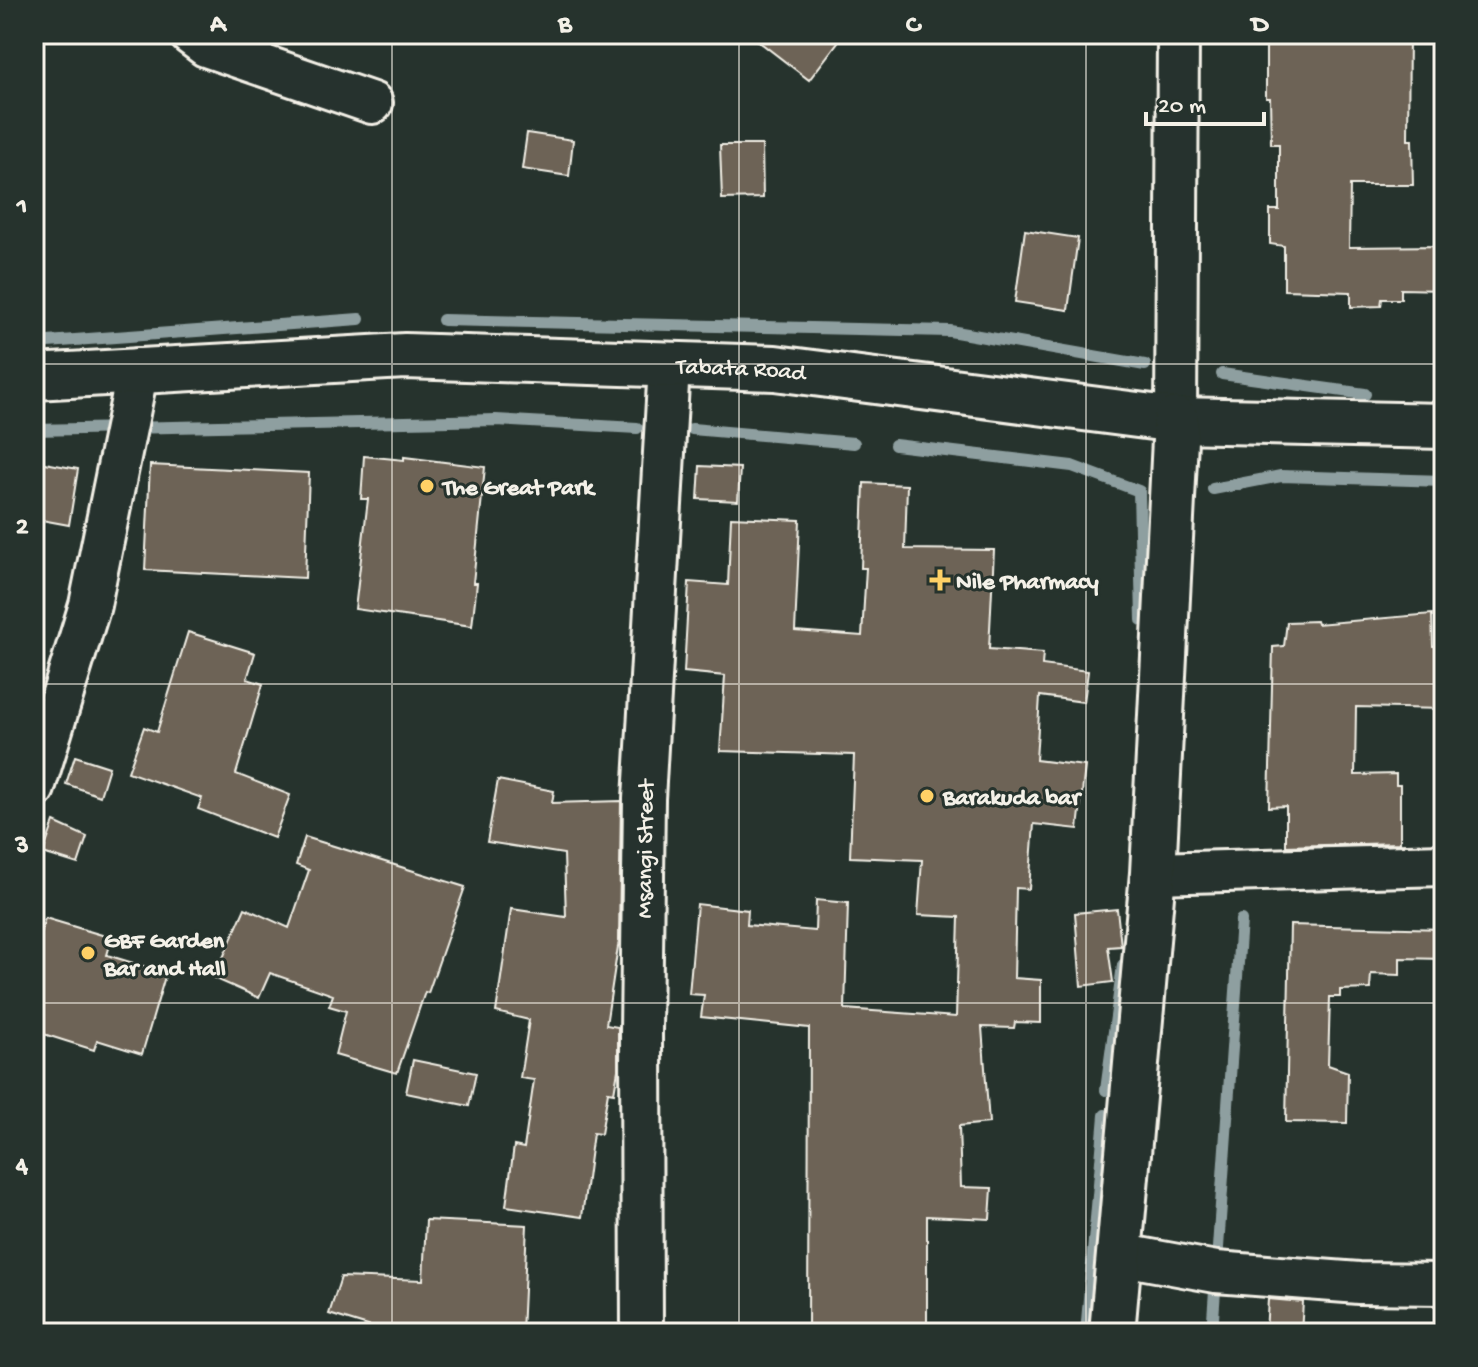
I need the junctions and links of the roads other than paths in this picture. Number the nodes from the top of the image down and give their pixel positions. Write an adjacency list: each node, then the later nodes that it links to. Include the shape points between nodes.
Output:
1 (190, 34): 3 (street, via 206,46)
2 (1178, 34): 7 (street)
3 (372, 103)
4 (669, 366): 5 (main road, Tabata Road, via 405,356); 7 (main road, Tabata Road, via 775,368); 14 (street, Msangi Street, via 644,799)
5 (138, 369): 6 (main road, Tabata Road); 9 (street, via 90,605)
6 (34, 377)
7 (1176, 420): 8 (main road, Tabata Road); 11 (main road)
8 (1444, 426)
9 (34, 788)
10 (1444, 865): 11 (street)
11 (1153, 873): 12 (main road)
12 (1118, 1254): 13 (street, via 1216,1272); 15 (main road)
13 (1444, 1284)
14 (642, 1333)
15 (1112, 1333)

